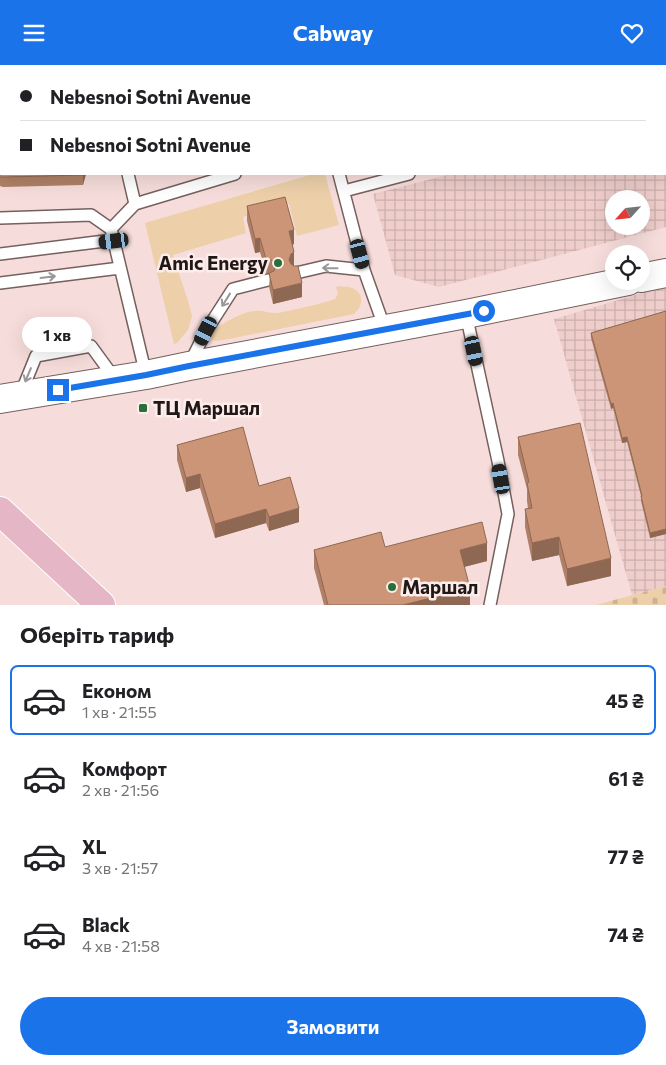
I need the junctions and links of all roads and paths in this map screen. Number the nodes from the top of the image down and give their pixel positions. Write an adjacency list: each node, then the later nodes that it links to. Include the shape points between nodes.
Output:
1 (128, 175): 6 (lane)
2 (232, 175): 6 (lane)
3 (339, 175): 5 (lane)
4 (405, 175): 5 (lane)
5 (344, 191): 12 (lane)
6 (135, 203): 8 (lane)
7 (0, 218): 8 (lane, via 92,215)
8 (111, 229): 9 (lane)
9 (114, 241): 10 (lane); 11 (lane)
10 (0, 254)
11 (120, 268): 17 (lane, one-way to 11); 22 (lane)
12 (364, 270): 13 (lane, one-way to 13, via 326,266); 20 (lane)
13 (296, 273)
14 (666, 273): 15 (main road)
15 (650, 276)
16 (268, 280): 21 (lane, one-way to 21, via 233,289 206,331)
17 (0, 283)
18 (605, 286): 19 (main road)
19 (466, 314): 20 (main road); 27 (lane, via 508,514)
20 (385, 329): 21 (main road)
21 (189, 366): 22 (main road)
22 (146, 375): 23 (main road)
23 (116, 380): 24 (main road); 24 (lane, one-way to 24, via 91,346 36,356)
24 (10, 397)
25 (0, 511): 26 (main road)
26 (101, 605)
27 (490, 605)

